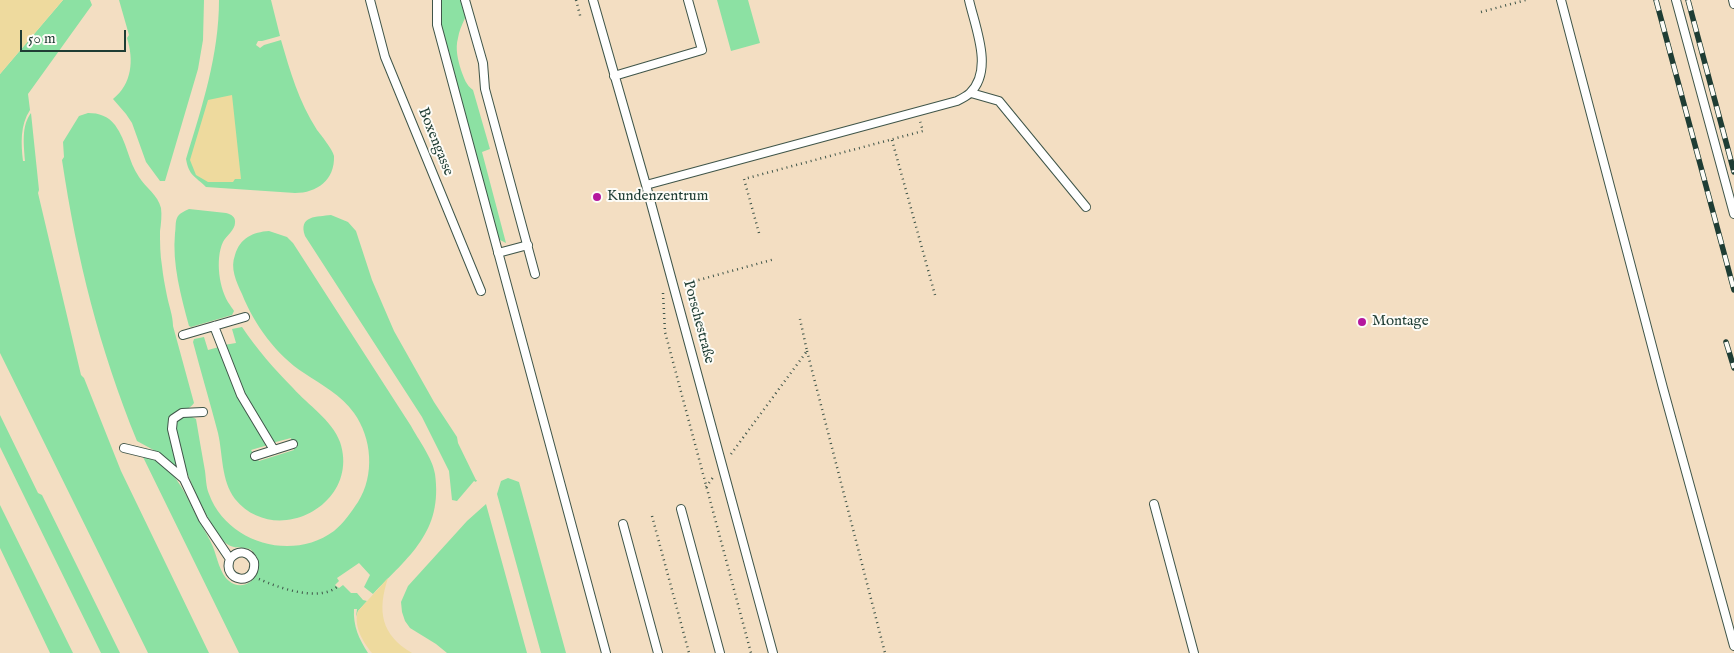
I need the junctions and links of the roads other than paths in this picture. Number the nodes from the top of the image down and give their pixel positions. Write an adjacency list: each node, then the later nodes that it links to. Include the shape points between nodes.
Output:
1 (370, 0): 19 (lane, Boxengasse, via 386,57)
2 (437, 0): 17 (lane, via 436,25)
3 (465, 0): 16 (lane, via 483,63 485,89)
4 (593, 0): 11 (lane, Porschestraße)
5 (688, 0): 11 (lane, via 702,50)
6 (969, 0): 12 (lane, via 982,66)
7 (1561, 0): 33 (lane)
8 (1676, 0): 15 (lane)
9 (1733, 0): 10 (lane)
10 (1734, 4)
11 (614, 76): 13 (lane, Porschestraße)
12 (970, 93): 13 (lane, via 957,101); 14 (lane, via 999,101)
13 (646, 185): 37 (lane, Porschestraße)
14 (1086, 208)
15 (1734, 214)
16 (528, 245): 17 (lane); 18 (lane)
17 (498, 253): 34 (lane)
18 (536, 274)
19 (482, 291)
20 (245, 317): 21 (lane)
21 (214, 326): 22 (lane); 26 (lane, via 241,395)
22 (183, 336)
23 (203, 412): 28 (lane, via 182,413 173,419 172,429)
24 (293, 444): 26 (lane)
25 (124, 448): 28 (lane, via 157,456)
26 (274, 450): 27 (lane)
27 (255, 456)
28 (184, 479): 32 (lane, via 203,519)
29 (1154, 504): 38 (lane)
30 (681, 508): 36 (lane)
31 (623, 524): 35 (lane)
32 (230, 559): 32 (lane, via 236,553 249,554 254,562 254,571 243,579 235,577 228,567)
33 (1734, 646)
34 (606, 653)
35 (658, 653)
36 (720, 653)
37 (773, 653)
38 (1194, 653)

